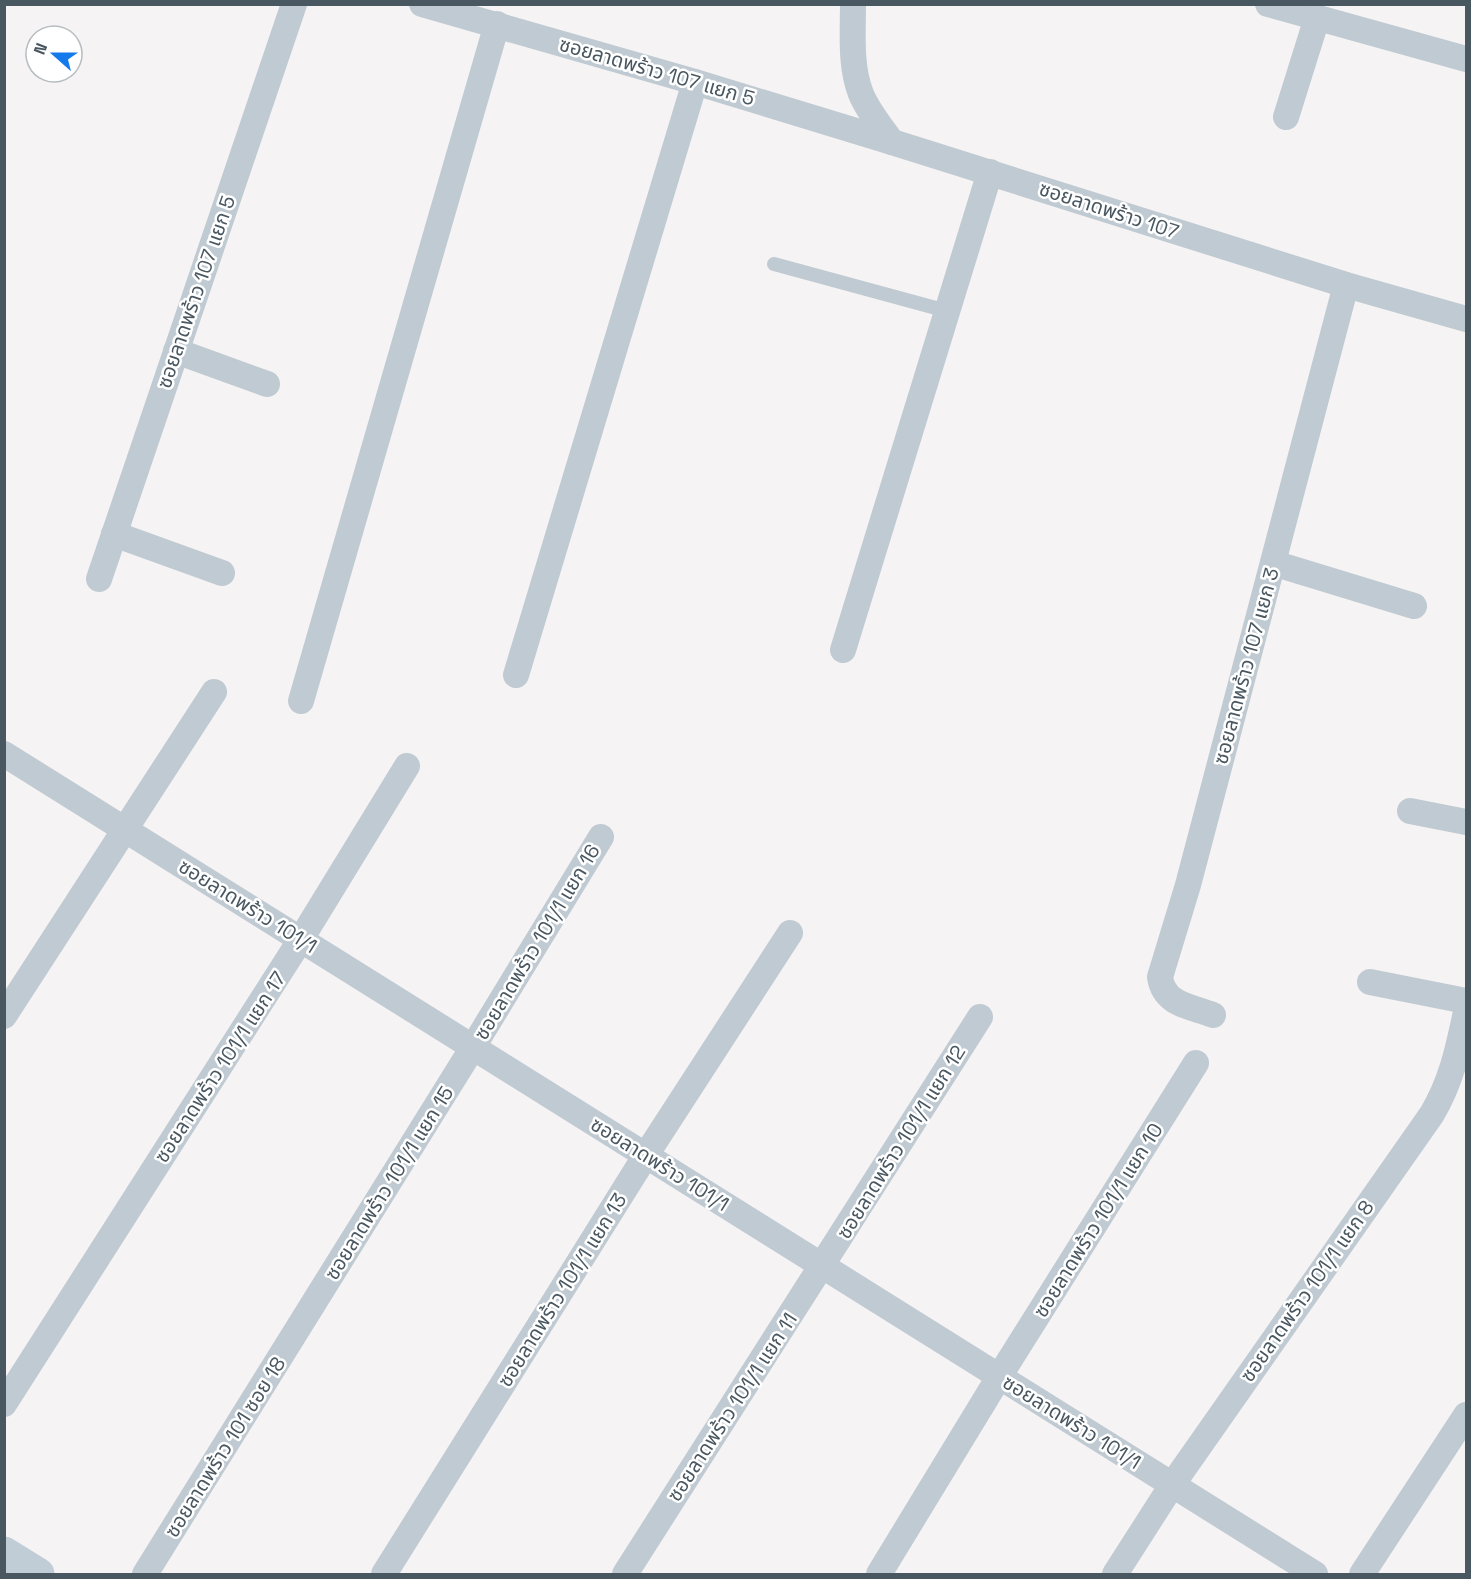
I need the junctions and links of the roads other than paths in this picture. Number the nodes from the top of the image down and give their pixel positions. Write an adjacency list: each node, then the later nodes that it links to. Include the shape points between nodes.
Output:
1 (294, 4): 16 (street, ซอยลาดพร้าว 107 แยก 5)
2 (422, 4): 6 (street, ซอยลาดพร้าว 107 แยก 5)
3 (853, 4): 10 (street, via 853,59 861,93)
4 (1268, 4): 5 (street)
5 (1317, 18): 7 (street); 9 (street)
6 (497, 24): 8 (street, ซอยลาดพร้าว 107 แยก 5); 26 (street)
7 (1467, 59)
8 (695, 82): 10 (street, ซอยลาดพร้าว 107 แยก 5); 24 (street)
9 (1286, 117)
10 (892, 142): 11 (street, ซอยลาดพร้าว 107)
11 (990, 172): 13 (street, ซอยลาดพร้าว 107); 14 (street)
12 (774, 264): 14 (lane)
13 (1346, 285): 15 (street, ซอยลาดพร้าว 107); 19 (street, ซอยลาดพร้าว 107 แยก 3)
14 (947, 310): 23 (street)
15 (1467, 319)
16 (176, 351): 17 (street); 18 (street, ซอยลาดพร้าว 107 แยก 5)
17 (267, 384)
18 (114, 534): 20 (street); 21 (street, ซอยลาดพร้าว 107 แยก 5)
19 (1273, 563): 22 (street); 38 (street, ซอยลาดพร้าว 107 แยก 3, via 1160,977 1162,990 1170,999)
20 (222, 573)
21 (99, 579)
22 (1414, 606)
23 (843, 650)
24 (516, 675)
25 (214, 692): 31 (street)
26 (301, 700)
27 (4, 754): 31 (street, ซอยลาดพร้าว 101/1)
28 (407, 766): 34 (street, ซอยลาดพร้าว 101/1 แยก 17)
29 (1410, 811): 30 (street)
30 (1467, 822)
31 (124, 829): 34 (street, ซอยลาดพร้าว 101/1); 39 (street)
32 (601, 837): 41 (street, ซอยลาดพร้าว 101/1 แยก 16)
33 (790, 933): 43 (street, ซอยลาดพร้าว 101/1 แยก 13)
34 (301, 939): 41 (street, ซอยลาดพร้าว 101/1); 47 (street, ซอยลาดพร้าว 101/1 แยก 17)
35 (1370, 982): 36 (street)
36 (1467, 1000)
37 (1467, 1012): 49 (street, ซอยลาดพร้าว 101/1 แยก 8, via 1454,1068 1442,1097)
38 (1213, 1015)
39 (4, 1016)
40 (980, 1017): 44 (street, ซอยลาดพร้าว 101/1 แยก 12)
41 (473, 1047): 43 (street, ซอยลาดพร้าว 101/1); 45 (street, ซอยลาดพร้าว 101/1 แยก 15)
42 (1196, 1063): 46 (street, ซอยลาดพร้าว 101/1 แยก 10)
43 (646, 1155): 44 (street, ซอยลาดพร้าว 101/1); 53 (street, ซอยลาดพร้าว 101/1 แยก 13)
44 (822, 1266): 46 (street, ซอยลาดพร้าว 101/1); 54 (street, ซอยลาดพร้าว 101/1 แยก 11)
45 (304, 1319): 52 (street, ซอยลาดพร้าว 101 ซอย 18)
46 (999, 1377): 49 (street, ซอยลาดพร้าว 101/1); 55 (street, ซอยลาดพร้าว 101/1 แยก 10)
47 (4, 1404)
48 (1467, 1415): 58 (street)
49 (1172, 1485): 56 (street, ซอยลาดพร้าว 101/1 แยก 8); 57 (street, ซอยลาดพร้าว 101/1)
50 (4, 1553): 51 (street)
51 (38, 1575)
52 (145, 1575)
53 (384, 1575)
54 (625, 1575)
55 (879, 1575)
56 (1115, 1575)
57 (1315, 1575)
58 (1362, 1575)

